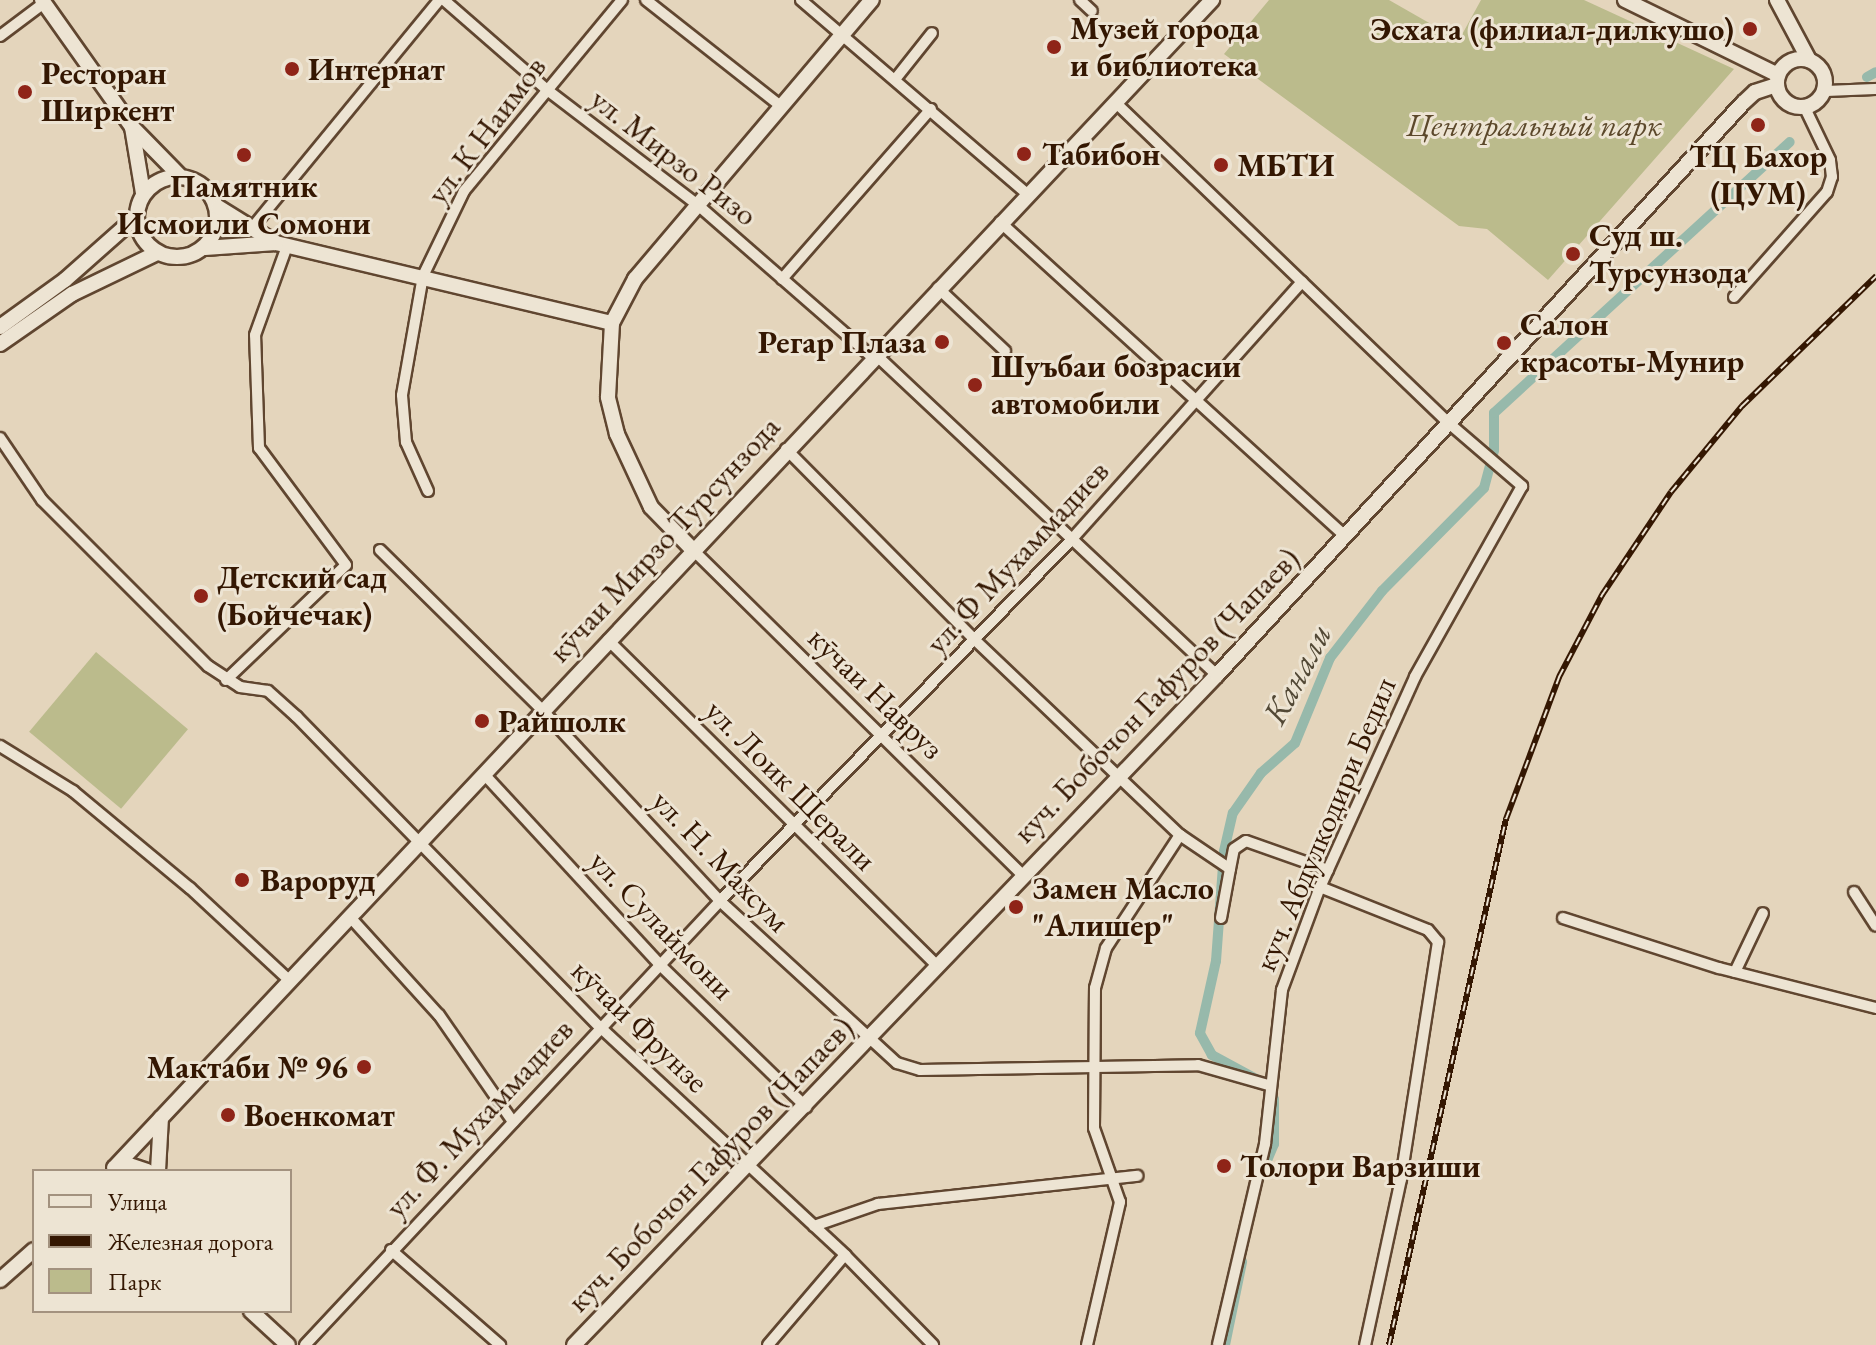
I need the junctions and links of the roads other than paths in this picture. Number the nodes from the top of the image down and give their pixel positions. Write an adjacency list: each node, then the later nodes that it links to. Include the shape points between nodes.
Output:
1 (442, 0): 18 (street, ул. Мирзо Ризо); 33 (street)
2 (622, 0): 18 (street, ул. К Наимов)
3 (646, 0): 22 (street)
4 (801, 0): 12 (street)
5 (872, 0): 12 (street)
6 (1080, 0): 11 (street)
7 (1212, 0): 21 (street, кӯчаи Мирзо Турсунзода)
8 (1625, 0): 17 (street)
9 (1777, 0): 15 (street)
10 (43, 1): 14 (street); 25 (street)
11 (1092, 11)
12 (844, 33): 16 (street); 22 (street)
13 (932, 33): 16 (street)
14 (0, 36)
15 (1809, 60): 17 (street, via 1785,65); 20 (street, via 1824,72)
16 (897, 77): 24 (street)
17 (1777, 80): 23 (street, via 1792,106); 48 (street, куч. Бобочон Гафуров (Чапаев), via 1743,103)
18 (546, 89): 29 (street, ул. Мирзо Ризо); 37 (street, ул. К Наимов, via 464,191)
19 (1876, 89): 20 (street)
20 (1825, 91): 23 (street)
21 (1115, 102): 28 (street, кӯчаи Мирзо Турсунзода); 39 (street, куч. Абдулкодири Бедил)
22 (782, 107): 29 (street)
23 (1805, 108): 41 (street, via 1830,160 1827,192)
24 (931, 109): 28 (street); 38 (street)
25 (132, 127): 26 (street); 27 (street)
26 (179, 175): 27 (street, via 159,179); 30 (street, via 204,185)
27 (143, 193): 31 (street)
28 (1027, 194): 32 (street, кӯчаи Мирзо Турсунзода)
29 (699, 206): 38 (street, ул. Мирзо Ризо); 42 (street, via 635,279)
30 (218, 207): 33 (street); 35 (street, via 216,232)
31 (136, 217): 36 (street, via 142,238); 43 (street, via 65,280)
32 (1000, 222): 40 (street, кӯчаи Мирзо Турсунзода); 47 (street)
33 (252, 228): 34 (street)
34 (282, 245): 35 (street); 37 (street); 59 (street, via 255,335 259,448 346,565)
35 (205, 248): 36 (street, via 185,257)
36 (157, 253): 44 (street, via 72,294)
37 (423, 276): 42 (street); 51 (street, ул. К Наимов, via 402,395 406,442)
38 (782, 279): 46 (street, ул. Мирзо Ризо)
39 (1302, 282): 47 (street, ул. Ф Мухаммадиев); 48 (street, куч. Абдулкодири Бедил)
40 (938, 288): 45 (street); 46 (street, кӯчаи Мирзо Турсунзода)
41 (1734, 297)
42 (612, 323): 54 (street, via 608,397 617,434 651,507)
43 (0, 327)
44 (0, 344)
45 (1005, 351)
46 (873, 355): 50 (street, кӯчаи Мирзо Турсунзода); 53 (street, ул. Мирзо Ризо)
47 (1194, 403): 52 (street); 53 (street, ул. Ф Мухаммадиев)
48 (1451, 425): 52 (street, куч. Бобочон Гафуров (Чапаев)); 69 (street, куч. Абдулкодири Бедил, via 1522,486 1520,495 1422,662)
49 (0, 438): 59 (street, via 42,500)
50 (786, 449): 54 (street, кӯчаи Мирзо Турсунзода); 57 (street)
51 (428, 491)
52 (1346, 537): 58 (street, куч. Бобочон Гафуров (Чапаев))
53 (1072, 539): 57 (street, ул. Ф Мухаммадиев); 58 (street, ул. Мирзо Ризо)
54 (692, 549): 56 (street, кӯчаи Мирзо Турсунзода); 61 (street, кӯчаи Навруз)
55 (380, 550): 60 (street, ул. Н. Махсум)
56 (608, 640): 60 (street, кӯчаи Мирзо Турсунзода); 65 (street, ул. Лоик Шерали)
57 (976, 641): 61 (street, ул. Ф Мухаммадиев); 64 (street)
58 (1217, 675): 64 (street, куч. Бобочон Гафуров (Чапаев))
59 (226, 680): 67 (street, кӯчаи Фрунзе, via 268,691)
60 (543, 711): 63 (street, кӯчаи Мирзо Турсунзода); 73 (street, ул. Н. Махсум)
61 (883, 736): 65 (street, ул. Ф Мухаммадиев); 70 (street, кӯчаи Навруз)
62 (0, 746): 82 (street, via 73,791 190,888)
63 (484, 774): 67 (street, кӯчаи Мирзо Турсунзода); 79 (street, ул. Сулаймони)
64 (1118, 775): 66 (street); 70 (street, куч. Бобочон Гафуров (Чапаев))
65 (793, 824): 73 (street, ул. Ф. Мухаммадиев); 80 (street, ул. Лоик Шерали)
66 (1180, 835): 68 (street); 86 (street, via 1099,964)
67 (420, 840): 75 (street, кӯчаи Мирзо Турсунзода); 84 (street, кӯчаи Фрунзе)
68 (1230, 869): 69 (street, via 1234,849 1246,841); 76 (street)
69 (1328, 870): 71 (street, куч. Абдулкодири Бедил)
70 (1022, 874): 80 (street, куч. Бобочон Гафуров (Чапаев))
71 (1320, 887): 87 (street, куч. Абдулкодири Бедил, via 1282,990); 110 (street, via 1428,930 1438,942 1401,1179)
72 (1854, 892): 78 (street)
73 (720, 901): 79 (street, ул. Ф. Мухаммадиев); 85 (street, ул. Н. Махсум)
74 (1763, 913): 81 (street)
75 (350, 917): 82 (street, кӯчаи Мирзо Турсунзода); 90 (street, via 439,1015)
76 (1221, 918)
77 (1563, 918): 81 (street)
78 (1876, 926)
79 (660, 965): 84 (street, ул. Ф. Мухаммадиев); 88 (street, ул. Сулаймони)
80 (938, 966): 85 (street, куч. Бобочон Гафуров (Чапаев))
81 (1735, 972): 83 (street)
82 (289, 980): 89 (street, кӯчаи Мирзо Турсунзода)
83 (1876, 1008)
84 (600, 1027): 90 (street, ул. Ф. Мухаммадиев); 91 (street, кӯчаи Фрунзе)
85 (869, 1041): 86 (street, ул. Н. Махсум, via 897,1063 920,1070); 88 (street, куч. Бобочон Гафуров (Чапаев))
86 (1094, 1065): 87 (street, ул. Н. Махсум, via 1198,1065); 95 (street, via 1094,1128)
87 (1268, 1085): 109 (street, куч. Абдулкодири Бедил, via 1265,1144 1250,1223)
88 (806, 1107): 91 (street, куч. Бобочон Гафуров (Чапаев))
89 (161, 1118): 92 (street, кӯчаи Мирзо Турсунзода); 93 (street)
90 (513, 1122): 97 (street, ул. Ф. Мухаммадиев)
91 (747, 1165): 96 (street, кӯчаи Фрунзе); 105 (street, куч. Бобочон Гафуров (Чапаев))
92 (112, 1169)
93 (158, 1169)
94 (1137, 1176): 95 (street)
95 (1113, 1181): 96 (street, via 878,1204); 108 (street, via 1119,1215)
96 (814, 1226): 99 (street, кӯчаи Фрунзе)
97 (391, 1250): 103 (street, ул. Ф. Мухаммадиев); 104 (street)
98 (32, 1252): 100 (street)
99 (845, 1255): 106 (street); 107 (street, кӯчаи Фрунзе)
100 (0, 1280)
101 (253, 1313): 102 (street)
102 (288, 1345)
103 (305, 1345)
104 (500, 1345)
105 (574, 1345)
106 (768, 1345)
107 (933, 1345)
108 (1087, 1345)
109 (1218, 1345)
110 (1365, 1345)

